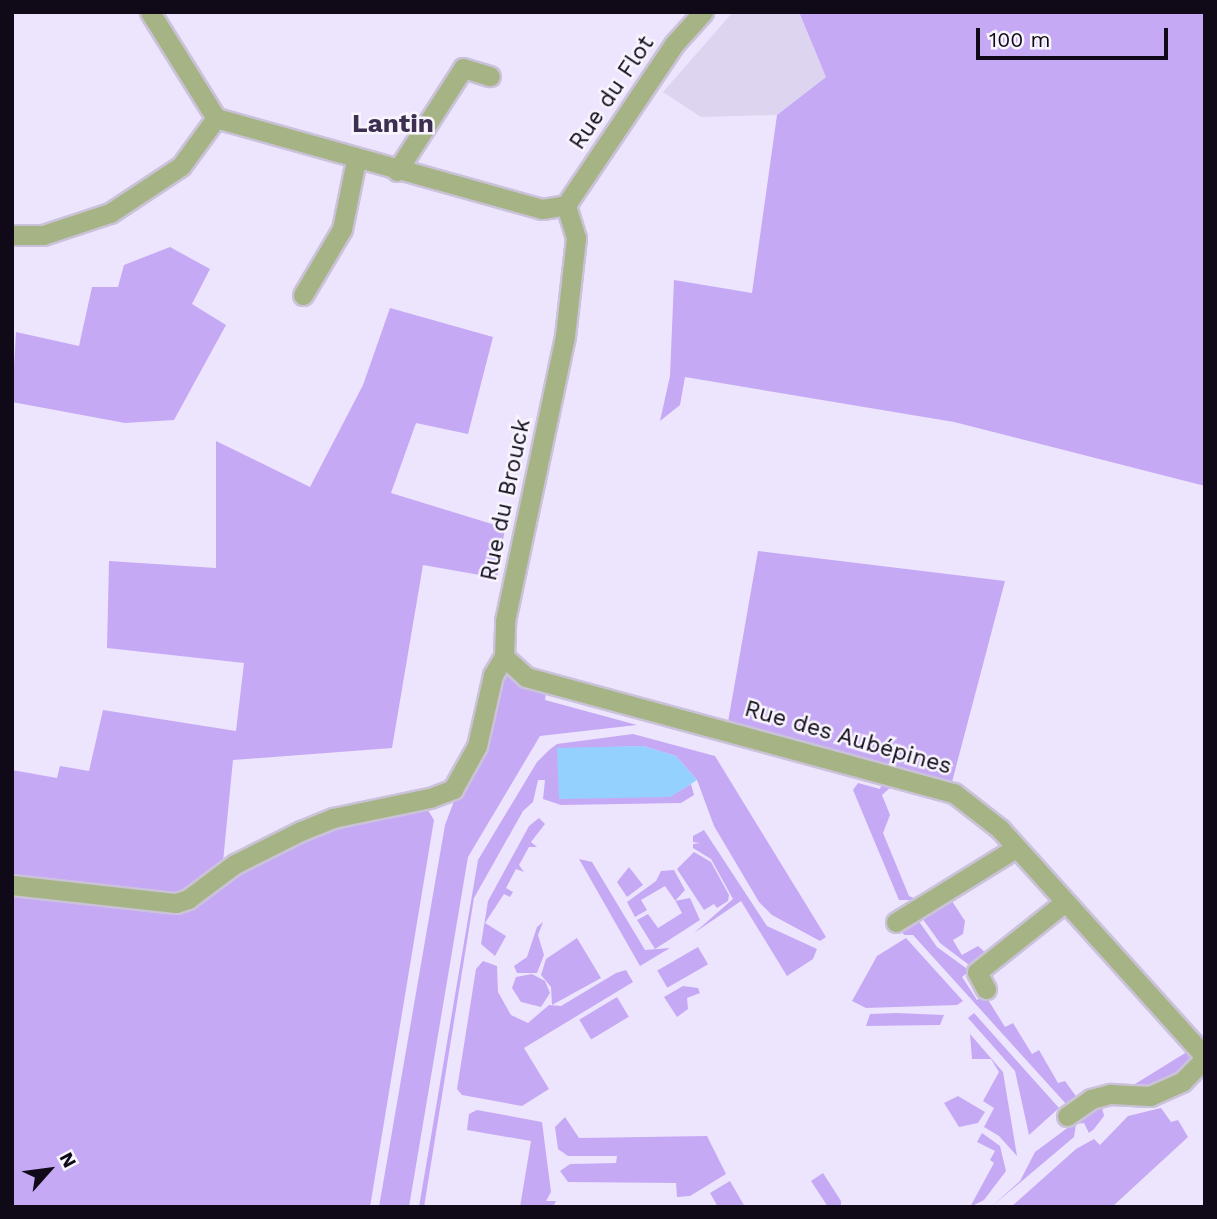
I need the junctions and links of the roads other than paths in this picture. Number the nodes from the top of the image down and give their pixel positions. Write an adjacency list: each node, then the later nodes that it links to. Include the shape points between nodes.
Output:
1 (150, 12): 4 (street)
2 (703, 12): 7 (street, Rue du Flot, via 675,43)
3 (490, 76): 6 (street, via 463,68)
4 (216, 118): 5 (street); 8 (street, via 181,166 110,213 43,235)
5 (356, 160): 6 (street); 9 (street, via 342,229)
6 (397, 171): 7 (street, via 542,209)
7 (566, 205): 10 (street, Rue du Brouck, via 576,238 565,336 505,621)
8 (12, 234)
9 (303, 295)
10 (504, 657): 11 (street, Rue des Aubépines, via 526,677 938,785 980,809); 12 (street, Rue du Brouck, via 494,675 477,746 446,793 333,818 301,831 235,864 176,903)
11 (1016, 848): 13 (street, Rue des Aubépines); 14 (street)
12 (12, 885)
13 (1065, 902): 15 (street, via 977,972); 16 (street, Rue des Aubépines)
14 (897, 922)
15 (986, 989)
16 (1205, 1057): 17 (street, via 1182,1082 1161,1092 1091,1098)
17 (1067, 1116)

